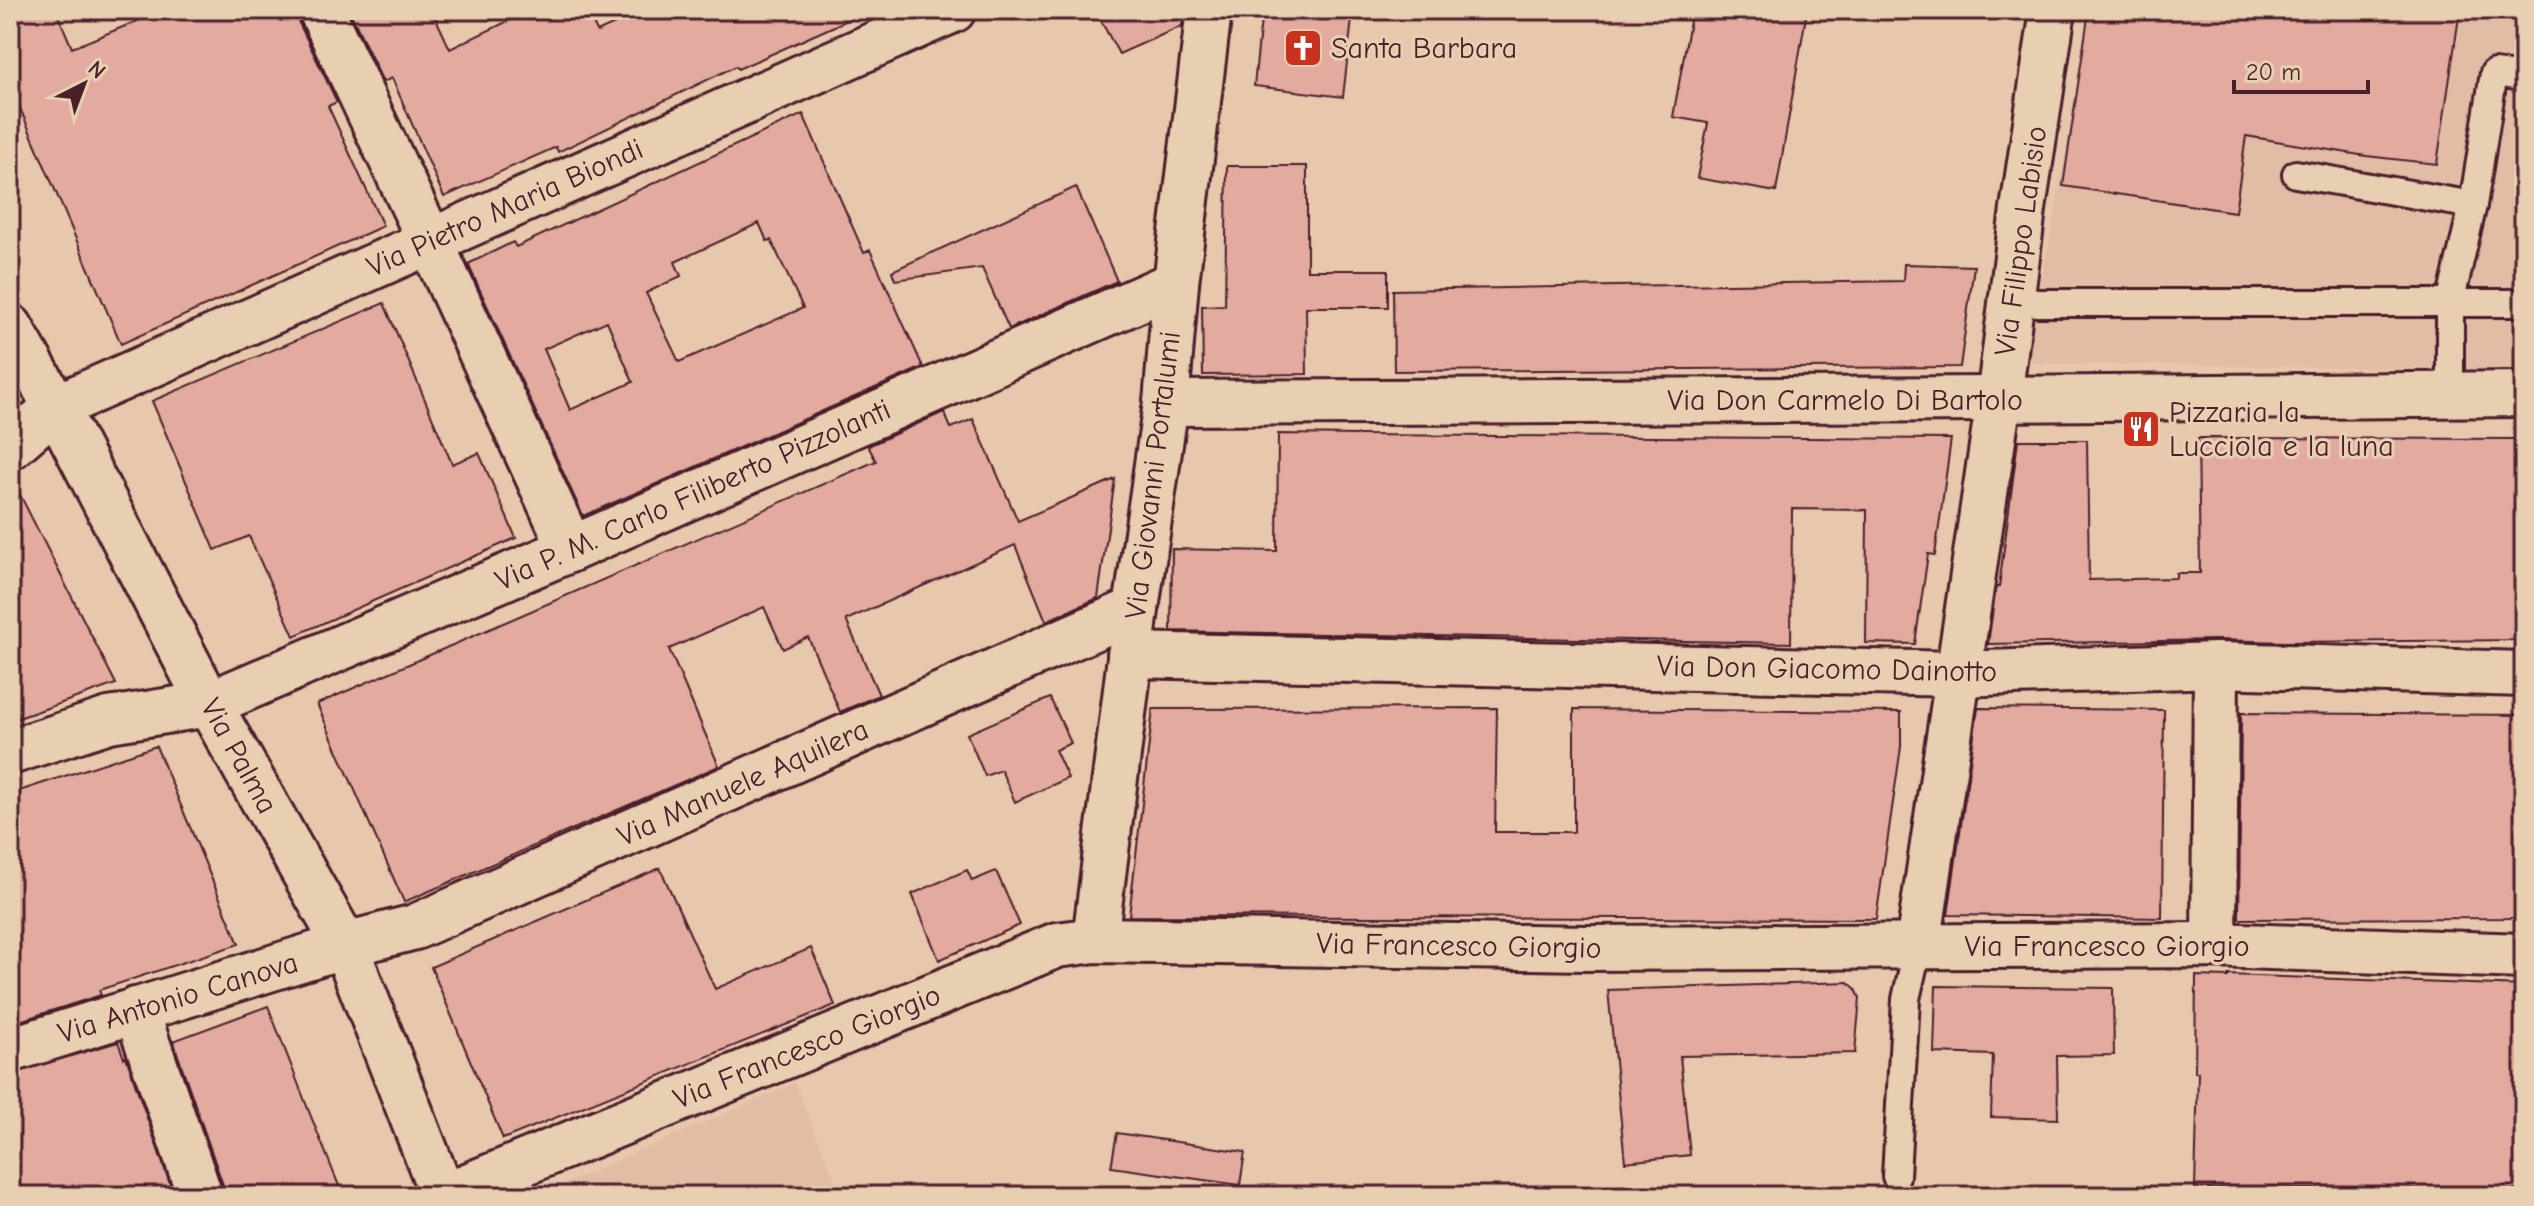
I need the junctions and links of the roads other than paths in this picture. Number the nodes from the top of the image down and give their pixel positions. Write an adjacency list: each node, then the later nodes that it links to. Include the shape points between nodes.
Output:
1 (321, 10): 8 (street)
2 (953, 10): 8 (street, Via Pietro Maria Biondi)
3 (1209, 10): 9 (street, Via Giovanni Portalumi)
4 (2053, 10): 10 (street, Via Filippo Labisio)
5 (2524, 77): 7 (lane, via 2494,73)
6 (2296, 174): 7 (lane)
7 (2473, 205): 11 (lane)
8 (430, 241): 18 (street, Via Pietro Maria Biondi); 20 (street)
9 (1176, 283): 17 (street, Via Giovanni Portalumi); 20 (street, Via P. M. Carlo Filiberto Pizzolanti)
10 (2012, 301): 11 (lane); 16 (street, Via Filippo Labisio)
11 (2450, 303): 12 (lane); 14 (lane)
12 (2524, 303)
13 (10, 327): 18 (street, Via Palma)
14 (2450, 393): 15 (street, Via Don Carmelo Di Bartolo); 16 (street, Via Don Carmelo Di Bartolo)
15 (2524, 394)
16 (1999, 399): 17 (street, Via Don Carmelo Di Bartolo); 24 (street, Via Filippo Labisio)
17 (1166, 403): 21 (street, Via Giovanni Portalumi)
18 (56, 407): 19 (street, Via Pietro Maria Biondi); 26 (street, Via Palma)
19 (10, 447)
20 (571, 549): 26 (street, Via P. M. Carlo Filiberto Pizzolanti)
21 (1136, 609): 22 (street, Via Giovanni Portalumi); 29 (street, Via Manuele Aquilera, via 415,927)
22 (1130, 655): 24 (street, Via Don Giacomo Dainotto); 28 (street, Via Giovanni Portalumi)
23 (2216, 665): 24 (street, Via Don Giacomo Dainotto); 25 (street, Via Don Giacomo Dainotto); 30 (street)
24 (1958, 674): 31 (street, Via Filippo Labisio)
25 (2524, 674)
26 (209, 704): 27 (street, Via P. M. Carlo Filiberto Pizzolanti, via 109,720); 29 (street, Via Palma)
27 (10, 752)
28 (1095, 940): 31 (street, Via Francesco Giorgio, via 1586,948); 37 (street, Via Francesco Giorgio, via 1057,945)
29 (345, 945): 33 (street, Via Antonio Canova); 37 (street, Via Palma)
30 (2214, 945): 31 (street, Via Francesco Giorgio); 32 (street, Via Francesco Giorgio)
31 (1918, 946): 35 (lane, via 1906,999)
32 (2524, 956)
33 (136, 1010): 34 (street, Via Antonio Canova); 36 (street)
34 (10, 1050)
35 (1896, 1176)
36 (200, 1196)
37 (443, 1196)

